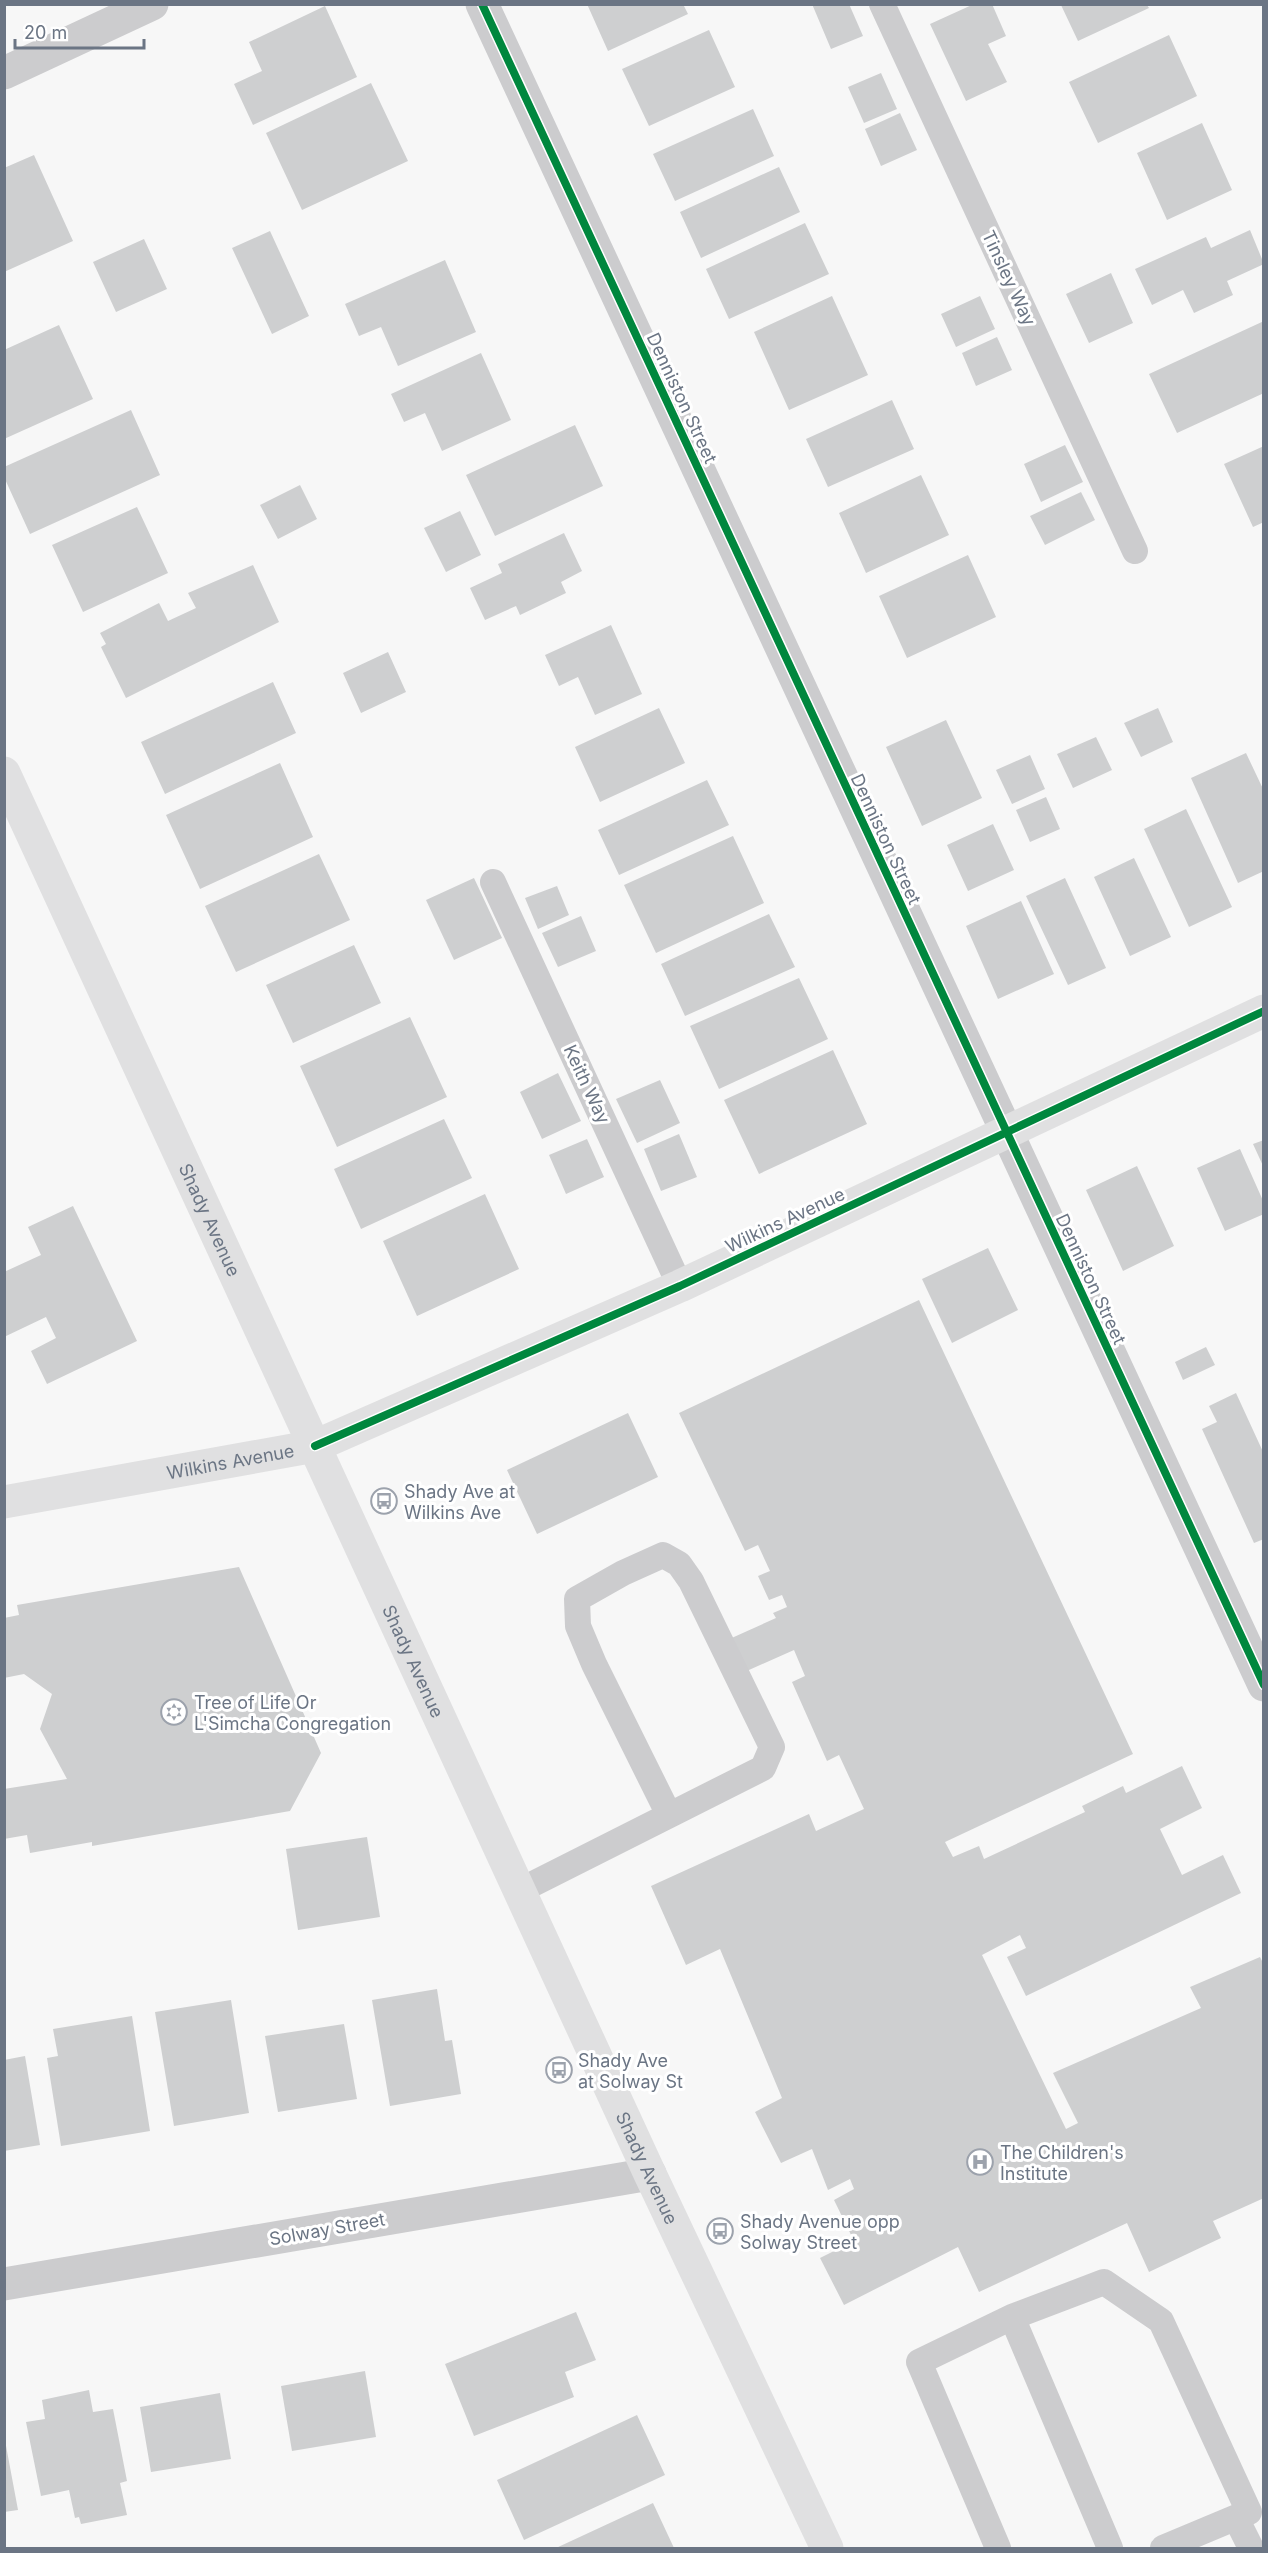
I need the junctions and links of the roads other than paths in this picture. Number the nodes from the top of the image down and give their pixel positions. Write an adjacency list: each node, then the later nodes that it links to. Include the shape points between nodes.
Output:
1 (152, 4): 4 (street)
2 (482, 4): 9 (street, Denniston Street)
3 (882, 4): 5 (lane, Tinsley Way)
4 (4, 73)
5 (1136, 551)
6 (4, 773): 11 (main road, Shady Avenue)
7 (493, 882): 10 (lane, Keith Way)
8 (1263, 1011): 9 (main road, Wilkins Avenue)
9 (1006, 1132): 10 (main road, Wilkins Avenue); 13 (street, Denniston Street)
10 (680, 1286): 11 (main road, Wilkins Avenue)
11 (315, 1446): 12 (main road, Wilkins Avenue); 15 (main road, Shady Avenue)
12 (4, 1502)
13 (1263, 1685)
14 (669, 1815): 14 (lane, via 763,1768 772,1747 691,1581 680,1564 663,1555 577,1599 578,1626 594,1664); 15 (lane)
15 (519, 1891): 16 (main road, Shady Avenue)
16 (650, 2174): 17 (street, Solway Street); 21 (main road, Shady Avenue)
17 (4, 2284)
18 (1012, 2317): 19 (lane, via 1104,2282 1161,2321 1249,2512); 22 (lane, via 919,2361); 23 (lane)
19 (1236, 2518): 20 (lane); 25 (lane)
20 (1206, 2540): 24 (lane)
21 (826, 2548)
22 (998, 2548)
23 (1110, 2548)
24 (1163, 2548)
25 (1251, 2548)

